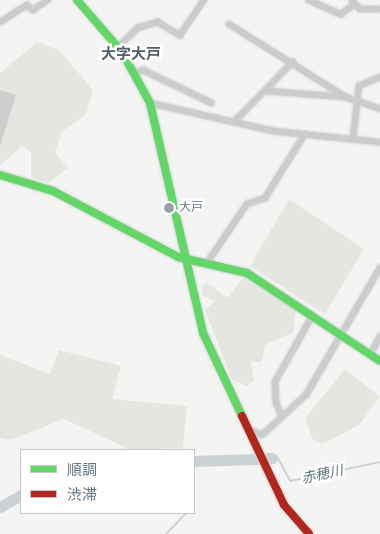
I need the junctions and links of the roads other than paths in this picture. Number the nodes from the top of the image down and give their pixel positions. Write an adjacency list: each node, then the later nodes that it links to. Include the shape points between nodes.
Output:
1 (48, 0): 7 (street, via 33,10 27,5)
2 (77, 0): 9 (street)
3 (204, 0): 9 (street, via 180,35 158,22 138,28)
4 (308, 0): 5 (street, via 341,14)
5 (353, 2): 6 (street)
6 (380, 9)
7 (0, 22)
8 (229, 24): 10 (street)
9 (118, 47): 11 (street)
10 (293, 62): 13 (street); 14 (street)
11 (136, 73): 16 (street); 17 (street, via 143,70)
12 (380, 77): 15 (street, via 359,86)
13 (266, 91): 14 (street); 19 (street)
14 (346, 97): 15 (street)
15 (357, 102): 18 (street); 21 (street)
16 (150, 103): 19 (street); 24 (street, via 164,150)
17 (212, 103)
18 (380, 109)
19 (234, 122): 20 (street)
20 (305, 134): 21 (street); 25 (street, via 265,198 247,204)
21 (353, 139): 22 (street)
22 (380, 142)
23 (0, 175): 24 (street, via 53,191)
24 (184, 259): 25 (street); 33 (street, via 203,333)
25 (207, 263): 27 (street, via 247,272)
26 (380, 268): 29 (street)
27 (311, 318): 29 (street); 32 (street, via 275,382 276,403)
28 (380, 337): 30 (street)
29 (340, 338): 30 (street); 32 (street, via 310,390)
30 (370, 355): 31 (street)
31 (380, 361)
32 (282, 417): 33 (street, via 262,435)
33 (248, 429): 34 (street)
34 (298, 531): 35 (street)
35 (309, 534)

